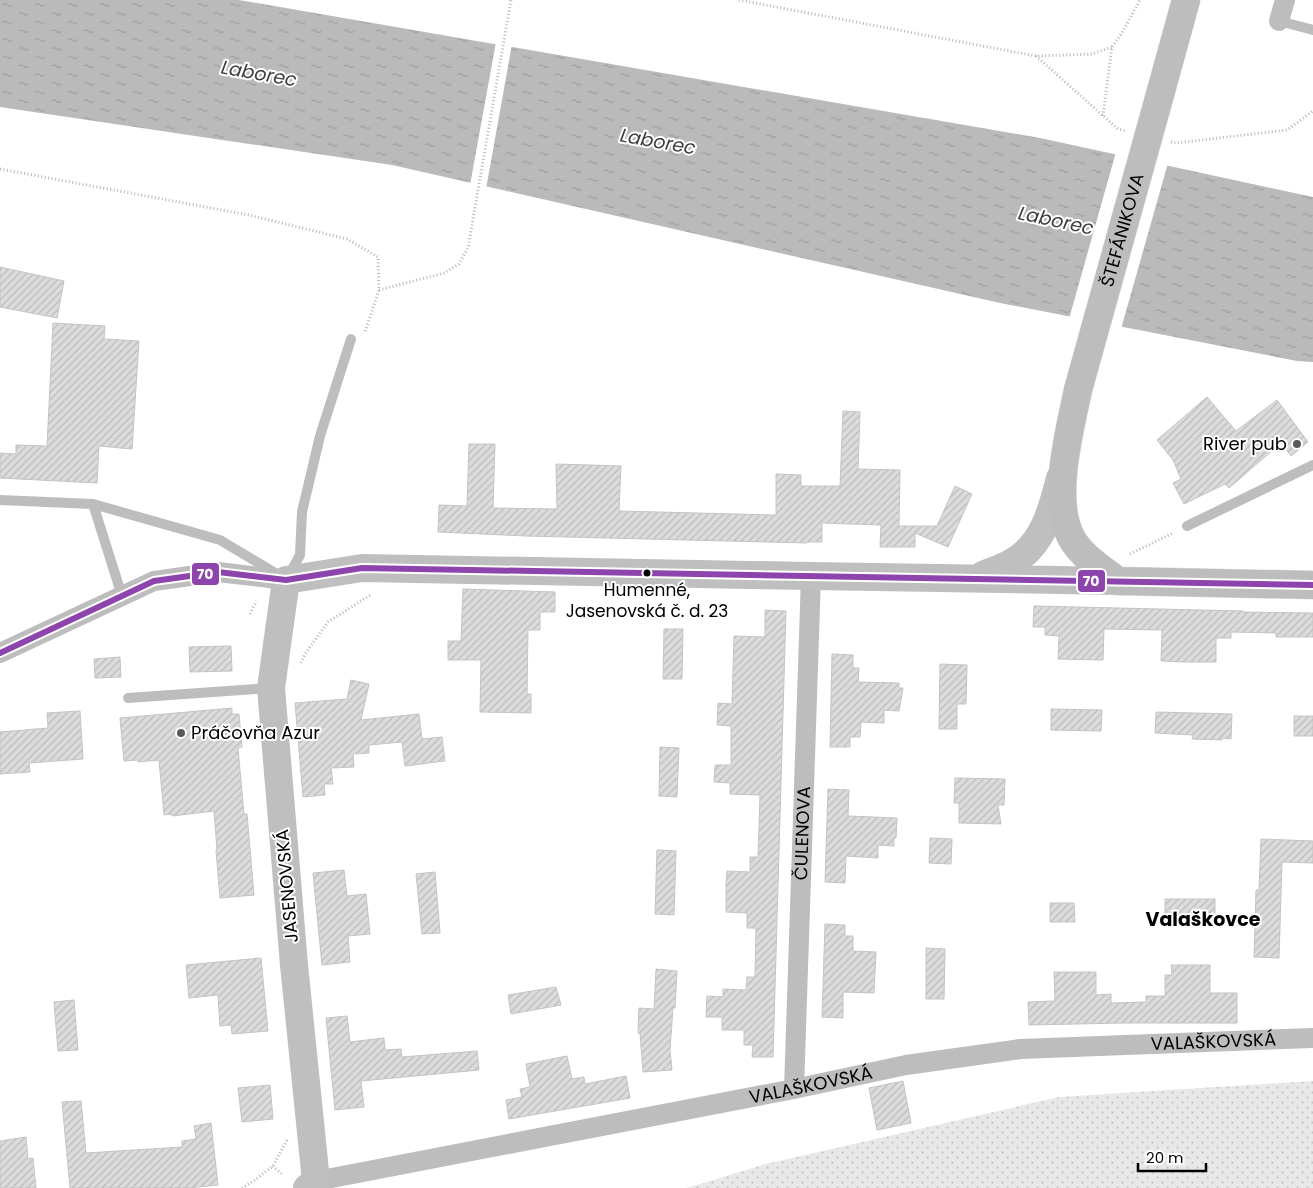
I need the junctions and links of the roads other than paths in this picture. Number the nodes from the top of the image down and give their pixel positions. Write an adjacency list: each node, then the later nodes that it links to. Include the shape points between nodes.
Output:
1 (1186, 0): 6 (main road, ŠTEFÁNIKOVA, bridge, via 1078,390)
2 (1285, 0): 3 (street)
3 (1279, 21): 4 (lane)
4 (1313, 30)
5 (351, 339): 13 (lane, via 320,436 302,512 300,555)
6 (1064, 461): 12 (street, via 1052,510 1035,543 1010,564); 14 (main road, ŠTEFÁNIKOVA, via 1062,497 1065,523 1071,538 1095,564)
7 (1313, 465): 10 (lane)
8 (0, 500): 9 (lane)
9 (92, 504): 13 (lane, via 220,540); 16 (lane)
10 (1186, 526)
11 (811, 576): 12 (street); 13 (street, via 362,568); 21 (street, ČULENOVA)
12 (977, 578): 14 (street)
13 (286, 580): 16 (street, via 218,572 154,581); 18 (street, JASENOVSKÁ)
14 (1118, 581): 15 (main road)
15 (1313, 585)
16 (122, 596): 17 (street)
17 (0, 653)
18 (271, 688): 19 (lane); 22 (street, JASENOVSKÁ)
19 (128, 698)
20 (1313, 1038): 21 (street, VALAŠKOVSKÁ, via 1020,1049 906,1065)
21 (794, 1089): 22 (street, VALAŠKOVSKÁ)
22 (314, 1186)

